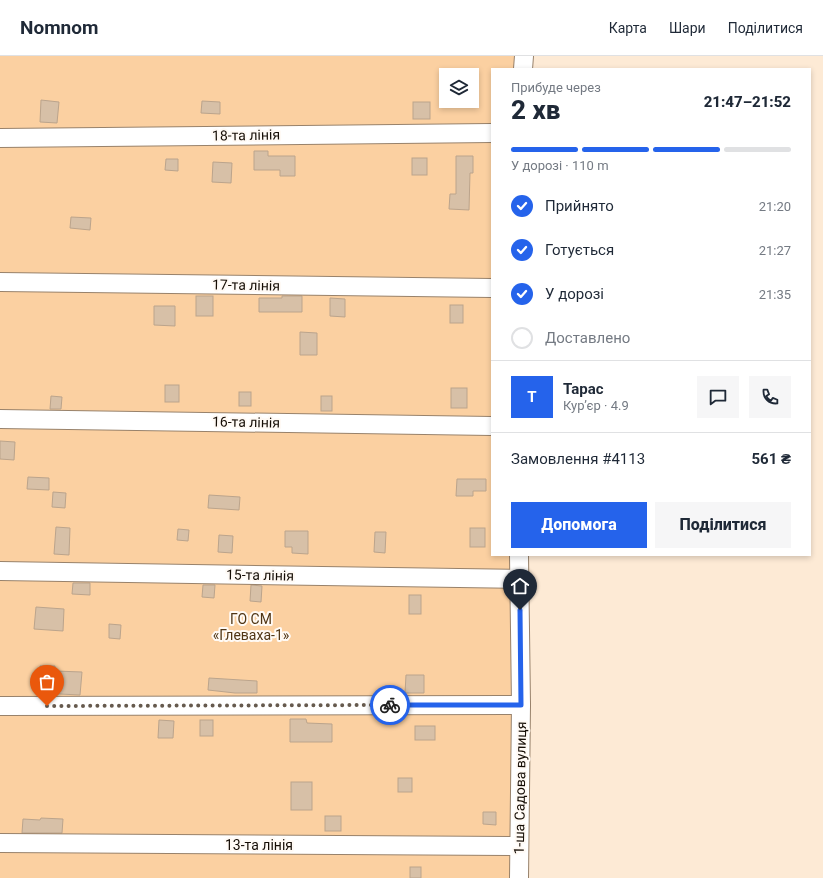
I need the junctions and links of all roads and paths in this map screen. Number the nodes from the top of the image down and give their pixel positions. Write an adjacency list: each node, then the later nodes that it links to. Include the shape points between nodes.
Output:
1 (524, 56): 2 (street)
2 (523, 68)
3 (491, 133): 4 (street, 18-та лінія)
4 (0, 138)
5 (0, 282): 6 (street, 17-та лінія)
6 (491, 288)
7 (0, 419): 8 (street, 16-та лінія)
8 (491, 426)
9 (519, 556): 11 (street, 1-ша Садова вулиця)
10 (0, 570): 11 (street, 15-та лінія)
11 (519, 579): 12 (street, 1-ша Садова вулиця)
12 (521, 705): 13 (street); 15 (street, 1-ша Садова вулиця)
13 (0, 706)
14 (0, 843): 15 (street, 13-та лінія)
15 (519, 846): 16 (street, 1-ша Садова вулиця)
16 (519, 878)

